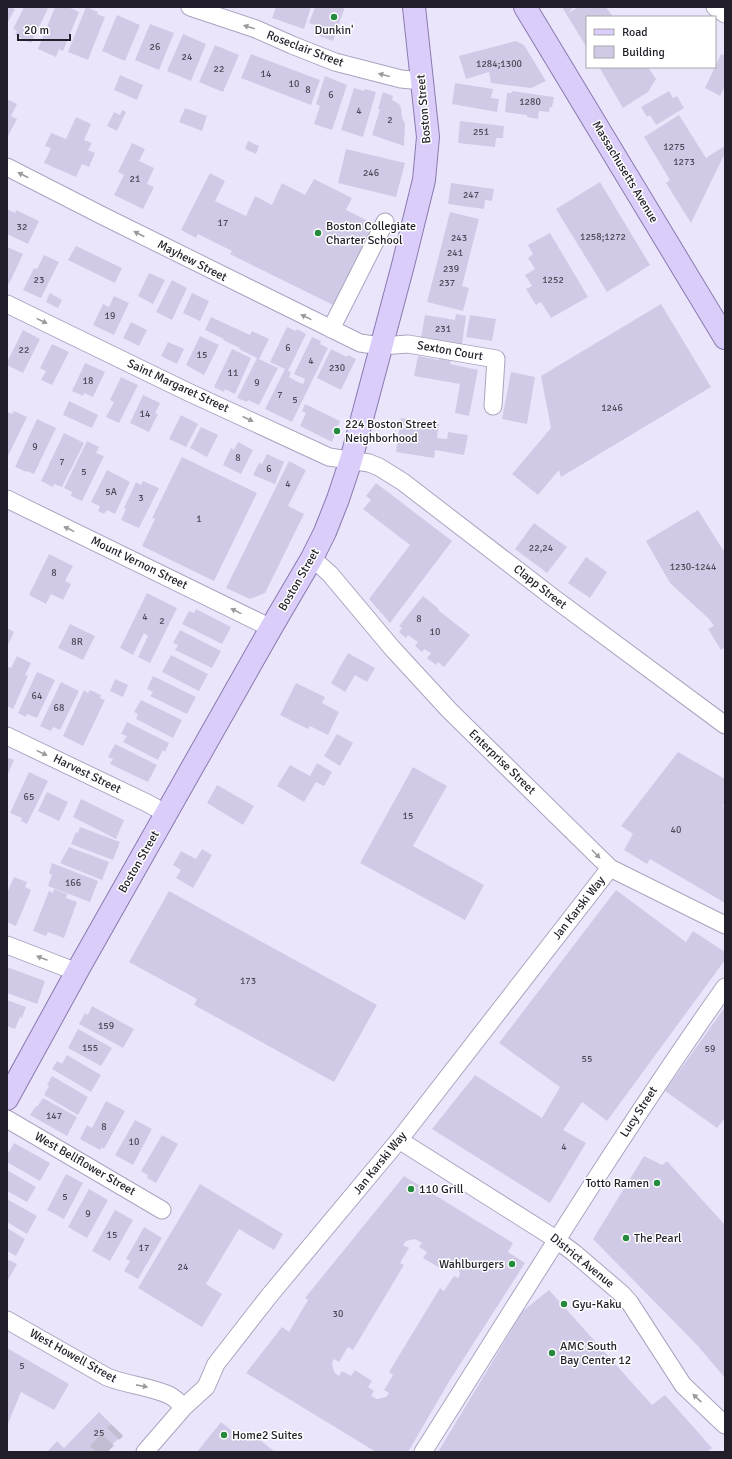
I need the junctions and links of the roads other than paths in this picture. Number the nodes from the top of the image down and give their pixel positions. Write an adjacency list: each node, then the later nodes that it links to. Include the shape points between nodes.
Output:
1 (190, 7): 6 (street, Roseclair Street, one-way to 1, via 401,79 335,62 256,29)
2 (414, 7): 6 (main road, Boston Street)
3 (525, 7): 11 (main road, Massachusetts Avenue)
4 (715, 7): 5 (street)
5 (725, 14)
6 (422, 81): 12 (main road, Boston Street, via 428,137 424,180)
7 (7, 167): 10 (street, Mayhew Street, one-way to 7)
8 (385, 222): 10 (street)
9 (7, 304): 14 (street, Saint Margaret Street, one-way to 14, via 329,457)
10 (331, 329): 12 (street, Mayhew Street, via 360,343)
11 (725, 338)
12 (380, 346): 13 (street, Sexton Court, via 408,344 496,359); 14 (main road, Boston Street)
13 (492, 406)
14 (351, 460): 16 (main road, Boston Street, via 328,525); 18 (street, Clapp Street, via 379,467 403,482)
15 (7, 499): 17 (street, Mount Vernon Street, one-way to 15)
16 (312, 558): 17 (main road, Boston Street); 21 (street, Enterprise Street, one-way to 21, via 330,574 392,648 450,711)
17 (271, 628): 20 (main road, Boston Street)
18 (725, 726)
19 (7, 736): 20 (street, Harvest Street, one-way to 20)
20 (167, 814): 24 (main road, Boston Street)
21 (610, 868): 22 (street, Enterprise Street); 28 (street, Jan Karski Way)
22 (725, 925)
23 (7, 945): 24 (street, one-way to 23)
24 (77, 972): 26 (main road, Boston Street)
25 (725, 987): 30 (street, Lucy Street, via 608,1158)
26 (7, 1099)
27 (7, 1119): 29 (street, West Bellflower Street)
28 (399, 1140): 30 (street, District Avenue); 32 (street, Jan Karski Way, via 216,1364 206,1388)
29 (162, 1210)
30 (557, 1240): 33 (street, District Avenue, one-way to 30, via 683,1384 628,1299); 35 (street, Lucy Street)
31 (7, 1320): 32 (street, West Howell Street, one-way to 32, via 107,1377 171,1396)
32 (184, 1407): 34 (street, Jan Karski Way)
33 (725, 1425)
34 (146, 1452)
35 (423, 1452)

